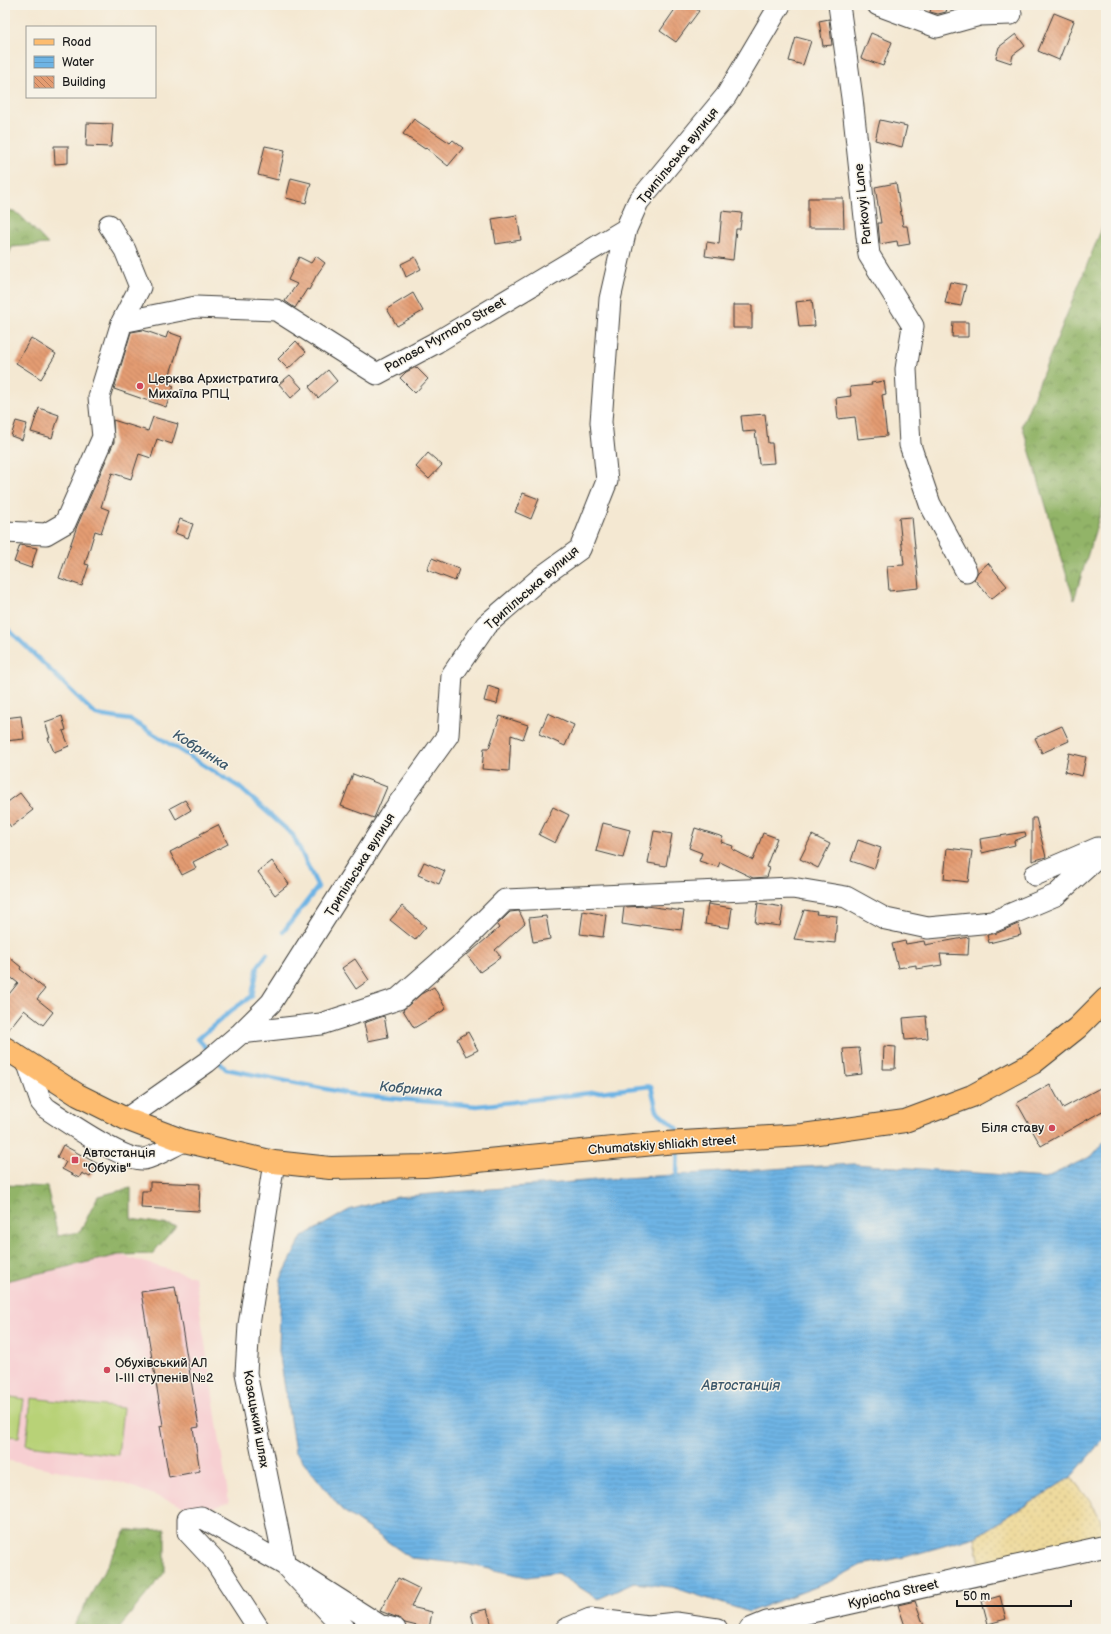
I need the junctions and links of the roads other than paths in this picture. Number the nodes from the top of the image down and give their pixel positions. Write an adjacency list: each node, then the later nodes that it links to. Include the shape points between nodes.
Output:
1 (780, 5): 6 (street, Трипільська вулиця, via 726,96 638,202)
2 (839, 5): 9 (street, Parkovyi Lane, via 852,98 868,255 913,326 906,369 910,445 930,504)
3 (878, 5): 4 (street, via 937,27 980,15)
4 (1011, 14)
5 (109, 225): 7 (street, via 125,250 140,288)
6 (626, 229): 7 (street, Panasa Myrnoho Street, via 437,342 377,374 276,310 196,307); 12 (street, Трипільська вулиця, via 610,300 601,422 607,481 580,549 544,575 486,625 452,675 448,736 389,817 271,1003)
7 (122, 322): 8 (street, via 99,397 103,437 65,523 46,534)
8 (5, 532)
9 (966, 571)
10 (1035, 875): 12 (street, via 1098,848 1095,860 1056,895 992,922 928,928 886,919 846,897 792,888 505,900 464,941 398,999 321,1024)
11 (1106, 999): 17 (main road, Chumatskiy shliakh street, via 1077,1028 1033,1063 972,1096 906,1121 803,1135 688,1142 425,1166 330,1168)
12 (241, 1033): 15 (street, Трипільська вулиця)
13 (5, 1048): 14 (main road)
14 (28, 1064): 15 (main road, via 78,1095); 16 (street, via 41,1102 46,1108 92,1138 134,1158 143,1159)
15 (126, 1119): 16 (main road, Chumatskiy shliakh street)
16 (184, 1140): 17 (main road, Chumatskiy shliakh street)
17 (274, 1162): 19 (street, Козацький шлях, via 250,1326 246,1373)
18 (1106, 1546): 26 (street, Kypiacha Street, via 766,1622)
19 (285, 1565): 21 (street, via 200,1518 188,1519 188,1532 215,1561); 22 (street); 23 (street, via 379,1624)
20 (648, 1628): 24 (street, via 590,1619); 25 (street, via 676,1623)
21 (258, 1629)
22 (345, 1629)
23 (395, 1629)
24 (566, 1629)
25 (717, 1629)
26 (750, 1629)

